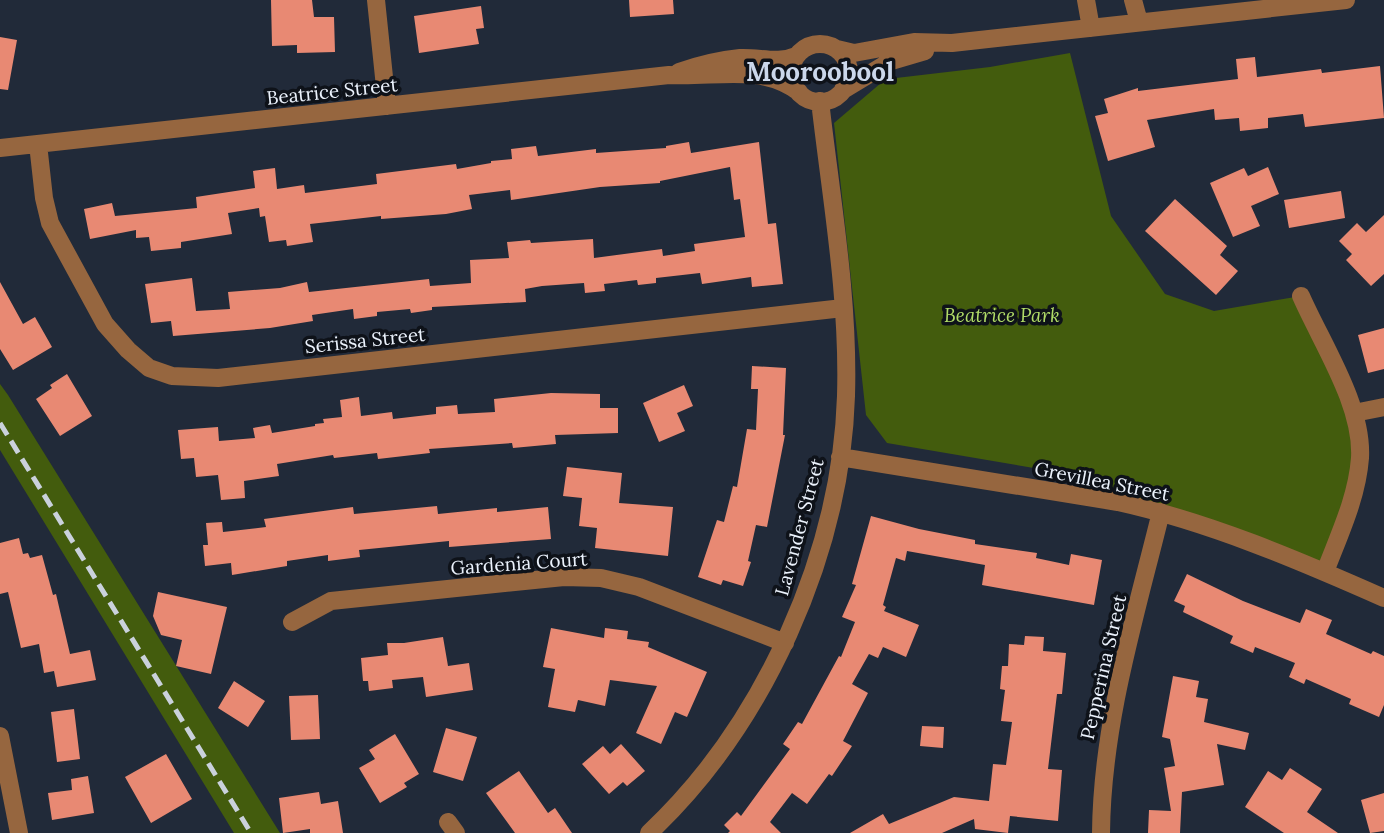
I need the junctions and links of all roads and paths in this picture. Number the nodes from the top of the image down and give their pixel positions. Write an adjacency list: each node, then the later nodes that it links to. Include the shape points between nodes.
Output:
1 (376, 0): 15 (street)
2 (1086, 0): 7 (street)
3 (1133, 0): 6 (street)
4 (1346, 0): 5 (street)
5 (1323, 1): 6 (street)
6 (1139, 22): 7 (street)
7 (1091, 28): 8 (street)
8 (952, 43): 9 (street, via 914,42 854,53); 12 (street, via 891,61)
9 (837, 49): 10 (street, via 820,44); 12 (street, via 848,64)
10 (796, 56): 11 (street, Beatrice Street, via 778,61 728,60); 13 (street, via 791,74)
11 (669, 75): 13 (street, Beatrice Street, via 764,75); 15 (street, Beatrice Street)
12 (843, 90): 14 (street)
13 (799, 92): 14 (street)
14 (820, 101): 19 (street, Lavender Street)
15 (387, 106): 16 (street, Beatrice Street)
16 (38, 144): 17 (street, Beatrice Street); 19 (street, Serissa Street, via 50,223 105,324 149,368 172,376 218,378)
17 (0, 148)
18 (1301, 296): 21 (street)
19 (843, 307): 22 (street, Lavender Street, via 846,396)
20 (1384, 407): 21 (street)
21 (1354, 413): 24 (street, via 1360,455 1356,483)
22 (840, 457): 23 (street, Grevillea Street); 27 (street, Lavender Street, via 811,575)
23 (1161, 512): 24 (street, Grevillea Street); 31 (street, Pepperina Street, via 1106,747)
24 (1325, 572): 25 (street, Grevillea Street)
25 (1384, 598)
26 (292, 622): 27 (street, Gardenia Court, via 331,601 522,580 601,578 639,587)
27 (785, 643): 30 (street, Lavender Street, via 752,705 713,762)
28 (0, 736): 29 (street)
29 (19, 833)
30 (649, 833)
31 (1101, 833)

